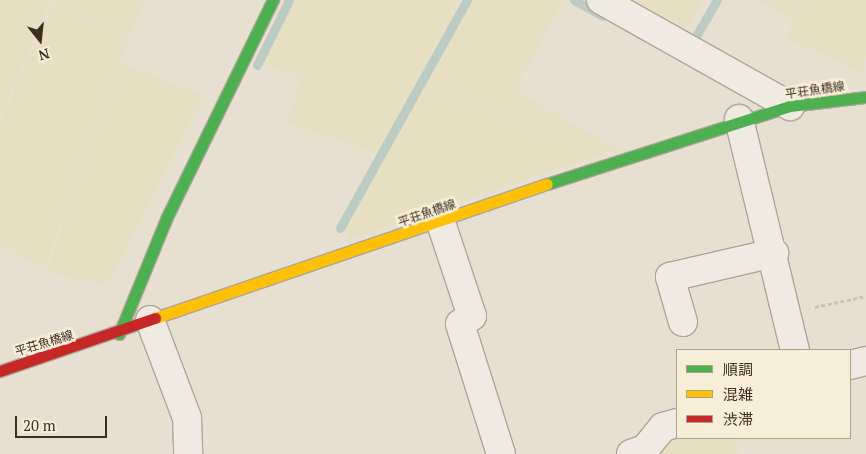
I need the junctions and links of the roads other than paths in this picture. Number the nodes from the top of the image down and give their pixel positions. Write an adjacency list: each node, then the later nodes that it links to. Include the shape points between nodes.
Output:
1 (273, 0): 10 (main road, via 167,217)
2 (601, 0): 4 (street)
3 (866, 97): 4 (main road, 平荘魚橋線)
4 (790, 106): 5 (main road, 平荘魚橋線)
5 (739, 120): 6 (main road, 平荘魚橋線); 7 (street)
6 (441, 223): 8 (main road, 平荘魚橋線); 17 (street, via 472,316 460,324)
7 (774, 253): 9 (street, via 670,277); 11 (street)
8 (150, 320): 10 (main road, 平荘魚橋線); 16 (street, via 187,418)
9 (683, 322)
10 (119, 334): 14 (main road, 平荘魚橋線)
11 (795, 349)
12 (866, 361): 13 (street)
13 (851, 365)
14 (0, 371)
15 (676, 422): 18 (street, via 663,428 645,449)
16 (188, 454)
17 (501, 454)
18 (631, 454)

